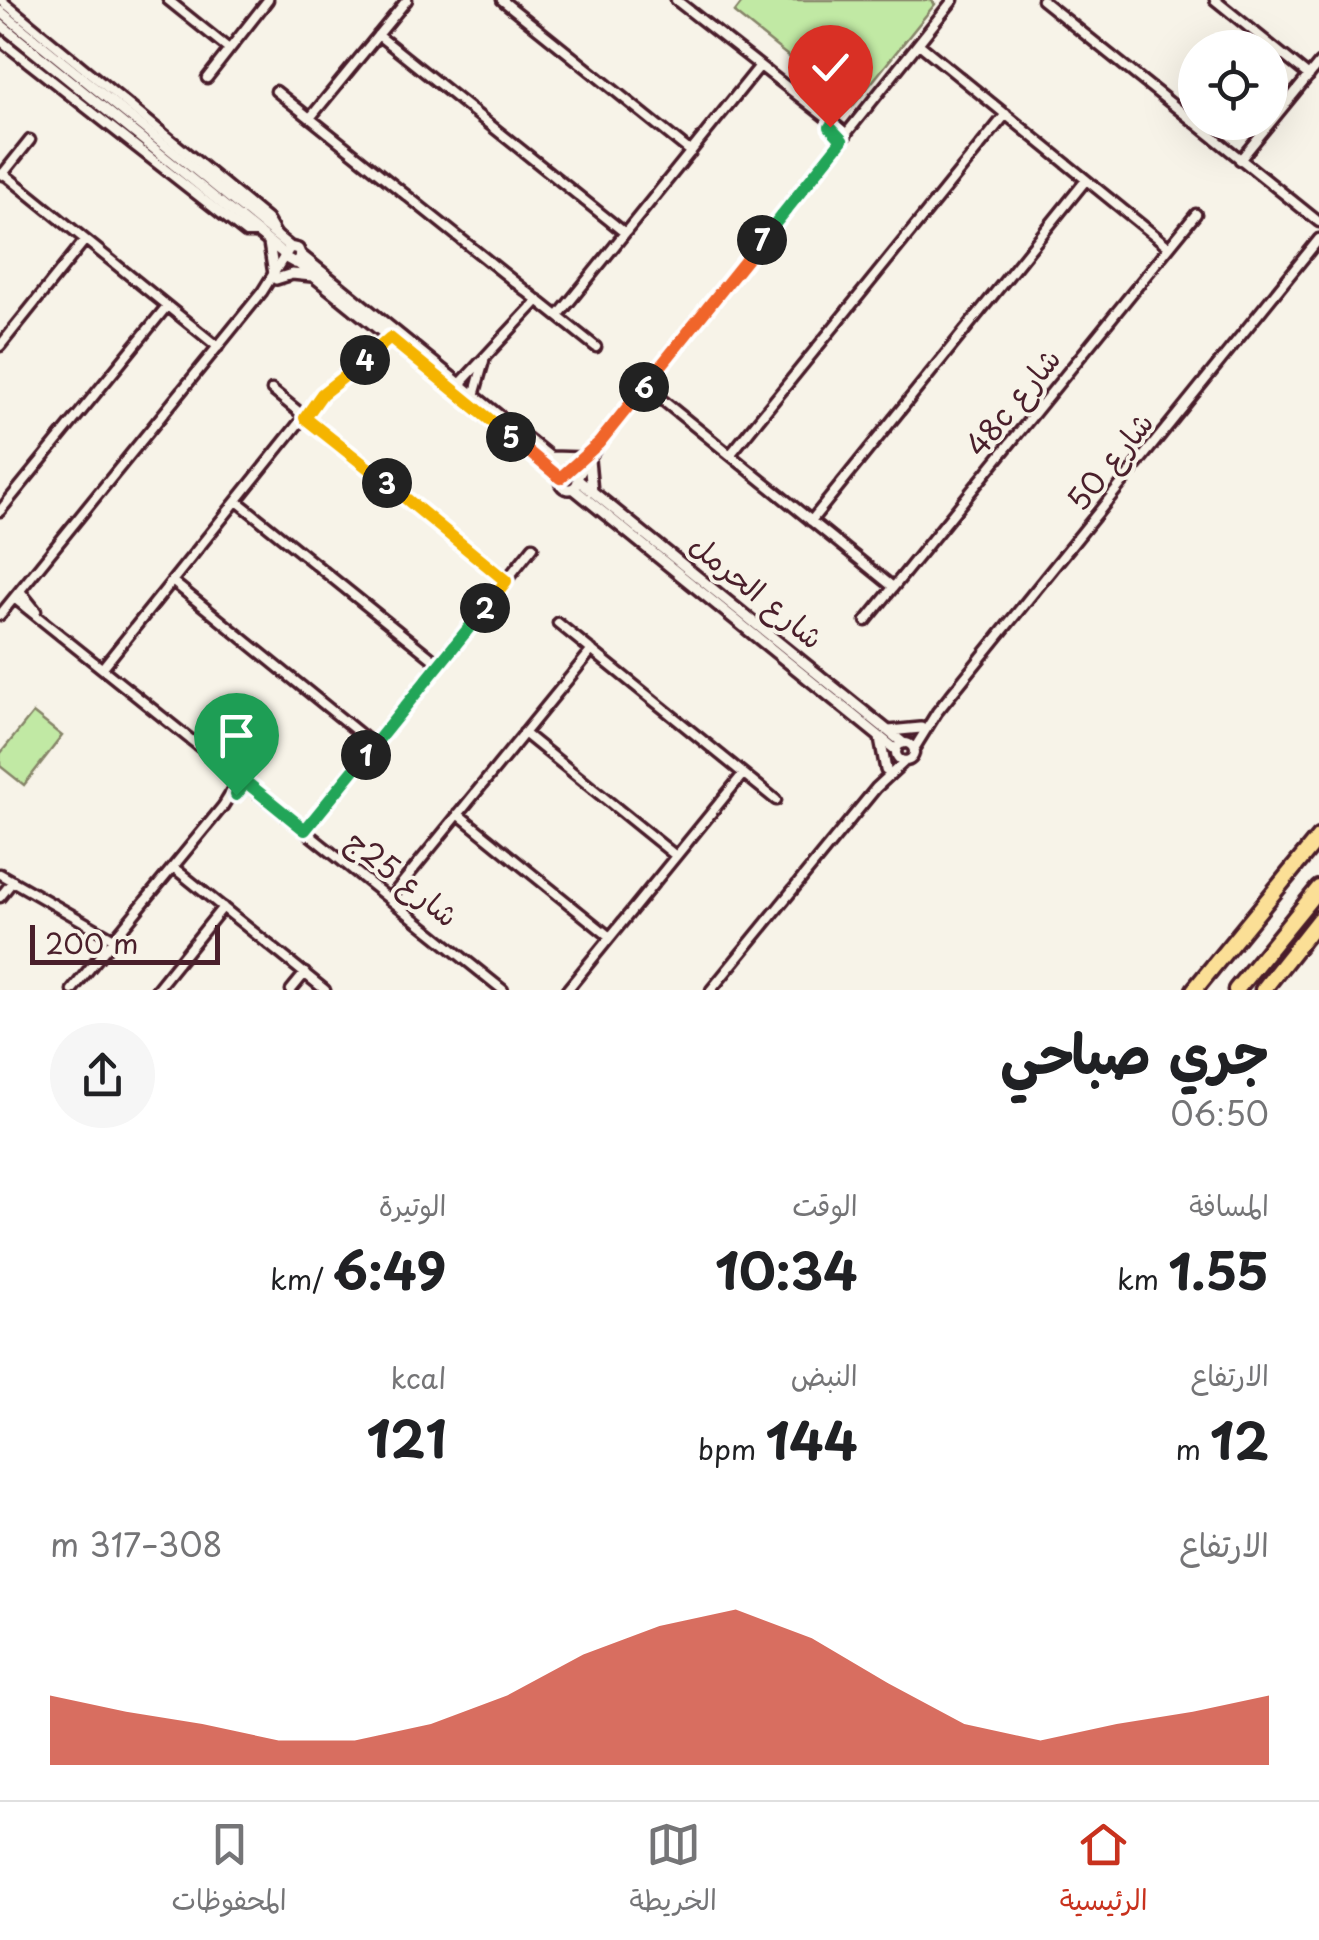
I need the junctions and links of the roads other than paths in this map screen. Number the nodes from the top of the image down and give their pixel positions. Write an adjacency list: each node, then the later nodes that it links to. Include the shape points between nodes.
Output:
1 (1, 0): 34 (street, via 267,219)
2 (168, 0): 15 (street)
3 (268, 0): 15 (street)
4 (407, 0): 12 (street)
5 (502, 0): 27 (street)
6 (676, 0): 17 (street)
7 (953, 0): 14 (street)
8 (1042, 0): 28 (street)
9 (1215, 0): 18 (street)
10 (0, 12): 34 (street)
11 (2, 26): 23 (street)
12 (378, 35): 22 (street); 33 (street)
13 (0, 40): 24 (street)
14 (919, 44): 21 (street); 25 (street)
15 (229, 49): 19 (street)
16 (1319, 63): 18 (street)
17 (760, 67): 25 (street); 27 (street)
18 (1309, 76): 28 (street)
19 (206, 78)
20 (276, 91): 22 (street)
21 (1006, 114): 30 (street); 55 (street)
22 (310, 118): 42 (street)
23 (120, 122): 24 (street); 34 (street)
24 (124, 136): 34 (street, via 248,234)
25 (844, 137): 51 (street)
26 (30, 140): 29 (street)
27 (691, 152): 33 (street)
28 (1240, 160): 32 (street)
29 (2, 176): 36 (street)
30 (1086, 180): 37 (street); 62 (street)
31 (1196, 214): 37 (street, 48c شارع)
32 (1319, 225)
33 (625, 233): 44 (street)
34 (268, 237): 38 (street); 40 (street)
35 (1319, 239): 74 (street, شارع 50)
36 (86, 240): 43 (street); 46 (street)
37 (1169, 247): 66 (street, 48c شارع)
38 (286, 252): 39 (street); 39 (street); 40 (street)
39 (297, 260): 40 (street); 41 (street, شارع الحرمل); 50 (street, شارع الحرمل)
40 (275, 277): 41 (street); 47 (street)
41 (315, 278): 45 (street, شارع الحرمل)
42 (538, 300): 44 (street); 49 (street)
43 (166, 306): 47 (street); 61 (street)
44 (558, 316): 48 (street)
45 (390, 338): 54 (street, via 322,394); 58 (street, شارع الحرمل)
46 (0, 346)
47 (218, 347): 67 (street)
48 (596, 347)
49 (486, 356): 50 (street); 53 (street)
50 (460, 385): 53 (street, شارع الحرمل)
51 (645, 386): 55 (street); 57 (street)
52 (272, 390): 54 (street)
53 (474, 396): 56 (street, شارع الحرمل)
54 (305, 418): 60 (street); 64 (street)
55 (730, 455): 62 (street)
56 (548, 456): 57 (street); 58 (street, شارع الحرمل)
57 (586, 459): 58 (street); 59 (street)
58 (571, 477): 59 (street, شارع الحرمل); 77 (street, شارع الحرمل)
59 (592, 492): 77 (street, شارع الحرمل)
60 (237, 501): 65 (street); 72 (street)
61 (0, 511)
62 (811, 520): 66 (street)
63 (534, 547): 64 (street)
64 (506, 581): 72 (street)
65 (172, 582): 73 (street); 78 (street)
66 (893, 587): 69 (street, 48c شارع)
67 (17, 594): 68 (street); 73 (street, شارع 25ج)
68 (0, 615)
69 (866, 621)
70 (558, 623): 71 (street)
71 (592, 650): 76 (street); 82 (street)
72 (439, 664): 78 (street)
73 (104, 666): 83 (street, شارع 25ج)
74 (937, 712): 75 (street, شارع 50); 79 (street, شارع 50)
75 (920, 728): 77 (street); 79 (street, شارع 50)
76 (524, 733): 86 (street); 89 (street)
77 (882, 733): 79 (street, شارع الحرمل); 81 (street)
78 (374, 744): 87 (street)
79 (903, 748): 80 (street); 80 (street, via 913,756); 81 (street)
80 (904, 761): 84 (street)
81 (886, 770): 84 (street)
82 (743, 774): 85 (street); 89 (street)
83 (244, 780): 87 (street, شارع 25ج); 90 (street)
84 (876, 788): 107 (street)
85 (776, 800)
86 (458, 814): 95 (street); 98 (street)
87 (305, 830): 95 (street, شارع 25ج)
88 (1319, 837): 108 (highway)
89 (676, 856): 98 (street)
90 (173, 867): 96 (street); 99 (street)
91 (0, 874): 92 (street)
92 (13, 881): 94 (street); 99 (street)
93 (1319, 888): 109 (highway)
94 (0, 898)
95 (390, 898): 105 (street, شارع 25ج)
96 (223, 907): 100 (street); 102 (street)
97 (1319, 919): 110 (highway)
98 (610, 937): 106 (street)
99 (111, 942): 101 (street)
100 (304, 973): 103 (street); 104 (street)
101 (72, 990)
102 (156, 990)
103 (291, 990)
104 (326, 990)
105 (503, 990)
106 (567, 990)
107 (711, 990)
108 (1194, 990)
109 (1236, 990)
110 (1263, 990)

